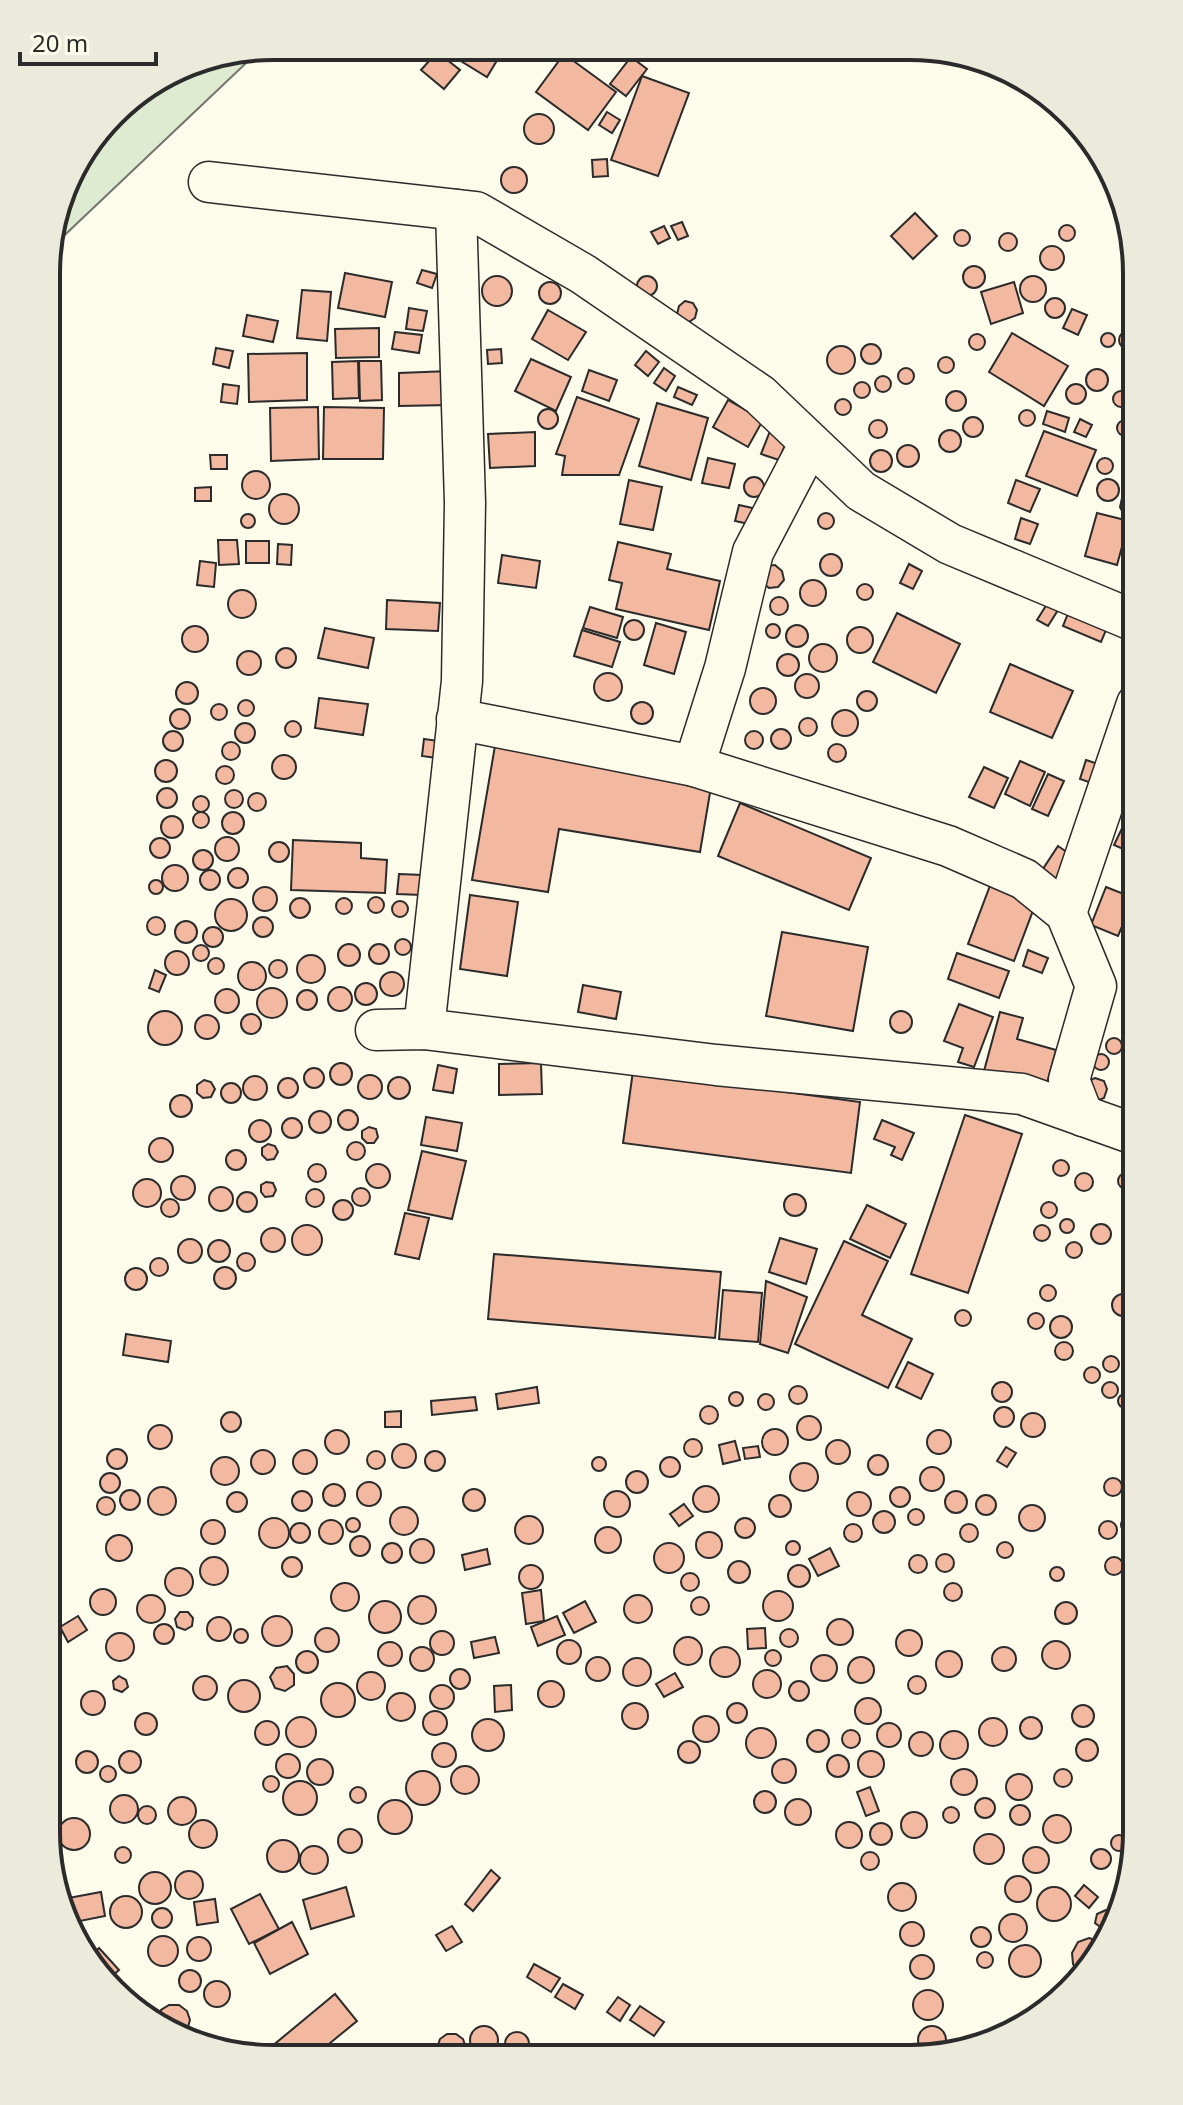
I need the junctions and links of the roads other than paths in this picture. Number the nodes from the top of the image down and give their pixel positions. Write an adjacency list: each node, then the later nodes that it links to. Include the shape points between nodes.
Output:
1 (209, 182): 2 (street)
2 (456, 210): 3 (street, via 476,212 583,274 760,395); 5 (street, via 465,503)
3 (810, 443): 4 (street, via 861,491 950,544); 7 (street, via 753,552)
4 (1123, 616)
5 (457, 719): 7 (street); 9 (street)
6 (1123, 745): 8 (street)
7 (694, 766): 8 (street, via 948,846 1024,879)
8 (1066, 913): 11 (street, via 1096,986 1069,1080)
9 (424, 1029): 10 (street); 11 (street, via 716,1065 1022,1094)
10 (376, 1030)
11 (1083, 1116): 12 (street)
12 (1123, 1130)

